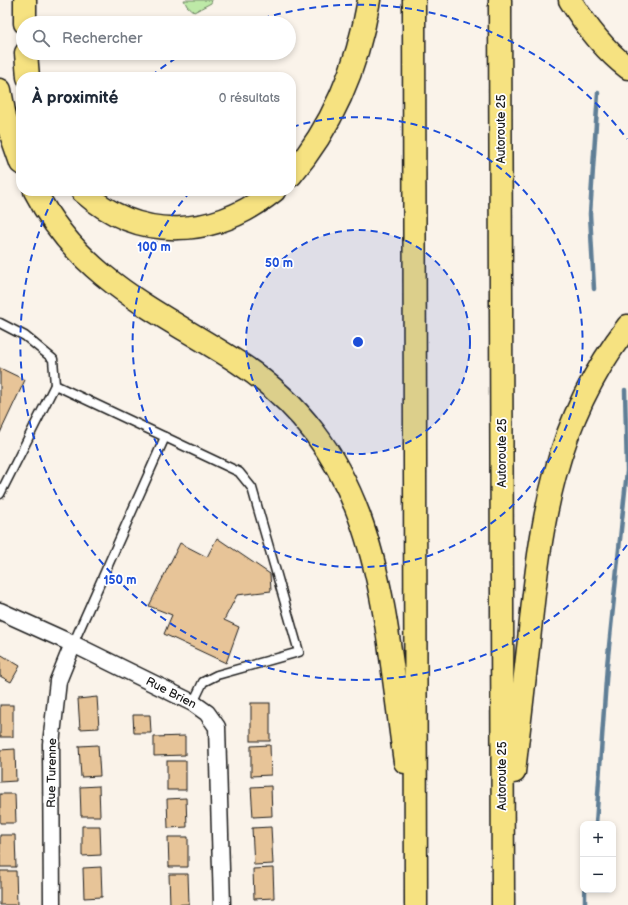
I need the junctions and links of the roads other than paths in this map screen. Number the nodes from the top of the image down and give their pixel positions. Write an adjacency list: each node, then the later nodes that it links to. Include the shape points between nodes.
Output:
1 (25, 0): 6 (highway)
2 (370, 0): 12 (highway, via 356,56 338,102 316,144)
3 (414, 0): 24 (highway)
4 (500, 0): 25 (highway, Autoroute 25)
5 (570, 0): 8 (highway, via 602,44)
6 (26, 16)
7 (27, 60): 9 (highway)
8 (628, 68)
9 (28, 72)
10 (0, 90): 11 (highway, via 5,117)
11 (16, 149)
12 (296, 169)
13 (38, 196): 24 (highway, via 66,238 99,272 150,310 238,362 264,381 307,422 337,465 355,504 377,578)
14 (88, 196): 15 (highway, via 99,205 126,218 154,227 182,229 208,226 230,218)
15 (267, 196)
16 (0, 323): 18 (lane, via 25,336 53,359)
17 (628, 326): 25 (highway, via 605,358 585,393 562,447 551,485 536,571)
18 (55, 385): 19 (lane); 20 (lane)
19 (165, 437): 22 (lane); 23 (lane, via 239,472 249,483 299,652 217,675 203,682)
20 (0, 494)
21 (0, 611): 22 (street, Rue Brien)
22 (73, 644): 23 (street, Rue Brien); 26 (street, Rue Turenne, via 58,680 51,744)
23 (193, 703): 27 (street, Rue Brien, via 207,713 218,727)
24 (416, 840): 28 (highway)
25 (503, 873): 29 (highway, Autoroute 25)
26 (52, 905)
27 (222, 905)
28 (416, 905)
29 (503, 905)

